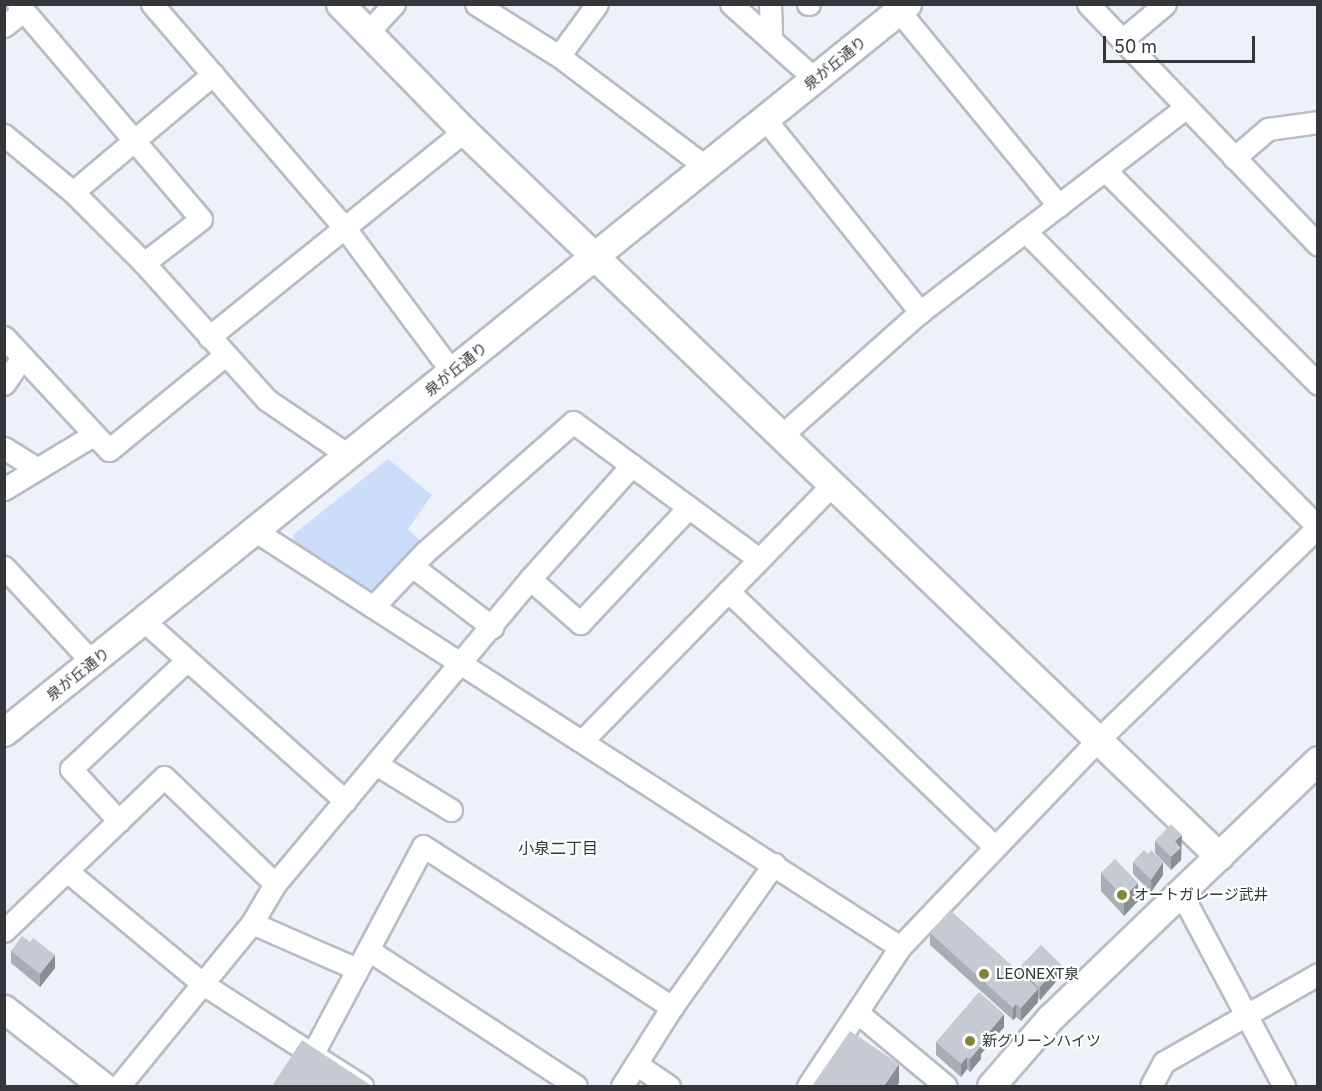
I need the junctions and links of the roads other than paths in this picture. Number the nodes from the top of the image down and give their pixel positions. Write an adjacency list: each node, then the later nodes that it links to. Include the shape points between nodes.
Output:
1 (340, 4): 13 (street)
2 (394, 4): 13 (street)
3 (476, 4): 16 (street)
4 (597, 4): 16 (street)
5 (731, 4): 14 (street)
6 (770, 4): 14 (street)
7 (1088, 4): 15 (street)
8 (1165, 4): 15 (street)
9 (152, 5): 17 (street)
10 (20, 8): 12 (street); 24 (street)
11 (903, 8): 18 (street, 泉が丘通り); 29 (street)
12 (4, 26)
13 (366, 34): 22 (street)
14 (771, 40): 18 (street)
15 (1122, 40): 19 (street)
16 (559, 56): 26 (street)
17 (213, 74): 24 (street); 30 (street)
18 (815, 79): 20 (street, 泉が丘通り)
19 (1186, 107): 25 (street); 27 (street)
20 (765, 119): 26 (street, 泉が丘通り); 35 (street)
21 (1317, 122): 25 (street, via 1268,129)
22 (464, 131): 30 (street); 33 (street)
23 (4, 135): 28 (street)
24 (134, 140): 28 (street); 34 (street, via 201,219)
25 (1234, 158): 32 (street)
26 (706, 167): 33 (street, 泉が丘通り)
27 (1105, 170): 29 (street); 42 (street)
28 (73, 192): 34 (street)
29 (1059, 206): 31 (street)
30 (344, 227): 37 (street); 40 (street)
31 (1025, 231): 35 (street); 52 (street)
32 (1317, 245)
33 (595, 257): 40 (street, 泉が丘通り); 43 (street)
34 (144, 263): 37 (street)
35 (920, 312): 43 (street)
36 (4, 337): 39 (street)
37 (208, 337): 38 (street)
38 (224, 356): 44 (street, via 109,450); 46 (street, via 267,400)
39 (22, 357): 41 (street); 44 (street)
40 (452, 372): 46 (street, 泉が丘通り)
41 (4, 384)
42 (1317, 384)
43 (783, 434): 49 (street)
44 (93, 435): 48 (street)
45 (4, 448): 48 (street)
46 (348, 456): 53 (street, 泉が丘通り)
47 (632, 465): 51 (street); 55 (street, via 573,422); 57 (street)
48 (36, 469): 50 (street)
49 (832, 485): 54 (street); 66 (street)
50 (4, 489)
51 (688, 507): 54 (street); 57 (street, via 580,623)
52 (1317, 527): 66 (street)
53 (256, 532): 59 (street); 60 (street, 泉が丘通り)
54 (759, 558): 58 (street)
55 (412, 566): 59 (street); 61 (street)
56 (4, 567): 63 (street)
57 (531, 579): 61 (street)
58 (728, 591): 67 (street); 73 (street)
59 (373, 607): 64 (street)
60 (144, 621): 62 (street); 63 (street, 泉が丘通り)
61 (492, 627): 64 (street)
62 (187, 660): 70 (street); 72 (street, via 71,769)
63 (92, 662): 65 (street, 泉が丘通り)
64 (462, 663): 67 (street); 69 (street)
65 (4, 732)
66 (1099, 739): 73 (street); 74 (street)
67 (583, 740): 75 (street)
68 (1317, 760): 74 (street)
69 (376, 764): 70 (street); 71 (street)
70 (345, 801): 77 (street)
71 (451, 810)
72 (118, 821): 76 (street); 77 (street, via 164,777)
73 (994, 846): 81 (street)
74 (1219, 856): 78 (street)
75 (774, 864): 81 (street); 86 (street)
76 (67, 871): 80 (street); 85 (street)
77 (275, 884): 79 (street)
78 (1181, 892): 89 (street); 100 (street, via 1050,1018)
79 (252, 923): 83 (street); 85 (street)
80 (4, 931)
81 (900, 946): 88 (street)
82 (370, 951): 83 (street); 86 (street, via 423,846); 95 (street)
83 (357, 969): 90 (street)
84 (1317, 974): 89 (street)
85 (203, 984): 90 (street); 93 (street)
86 (672, 1008): 91 (street)
87 (4, 1009): 92 (street)
88 (858, 1013): 98 (street); 99 (street)
89 (1247, 1015): 101 (street, via 1164,1062); 102 (street)
90 (313, 1053): 94 (street)
91 (636, 1064): 96 (street); 97 (street)
92 (103, 1086)
93 (119, 1086)
94 (362, 1086)
95 (576, 1086)
96 (622, 1086)
97 (669, 1086)
98 (808, 1086)
99 (946, 1086)
100 (991, 1086)
101 (1153, 1086)
102 (1284, 1086)

